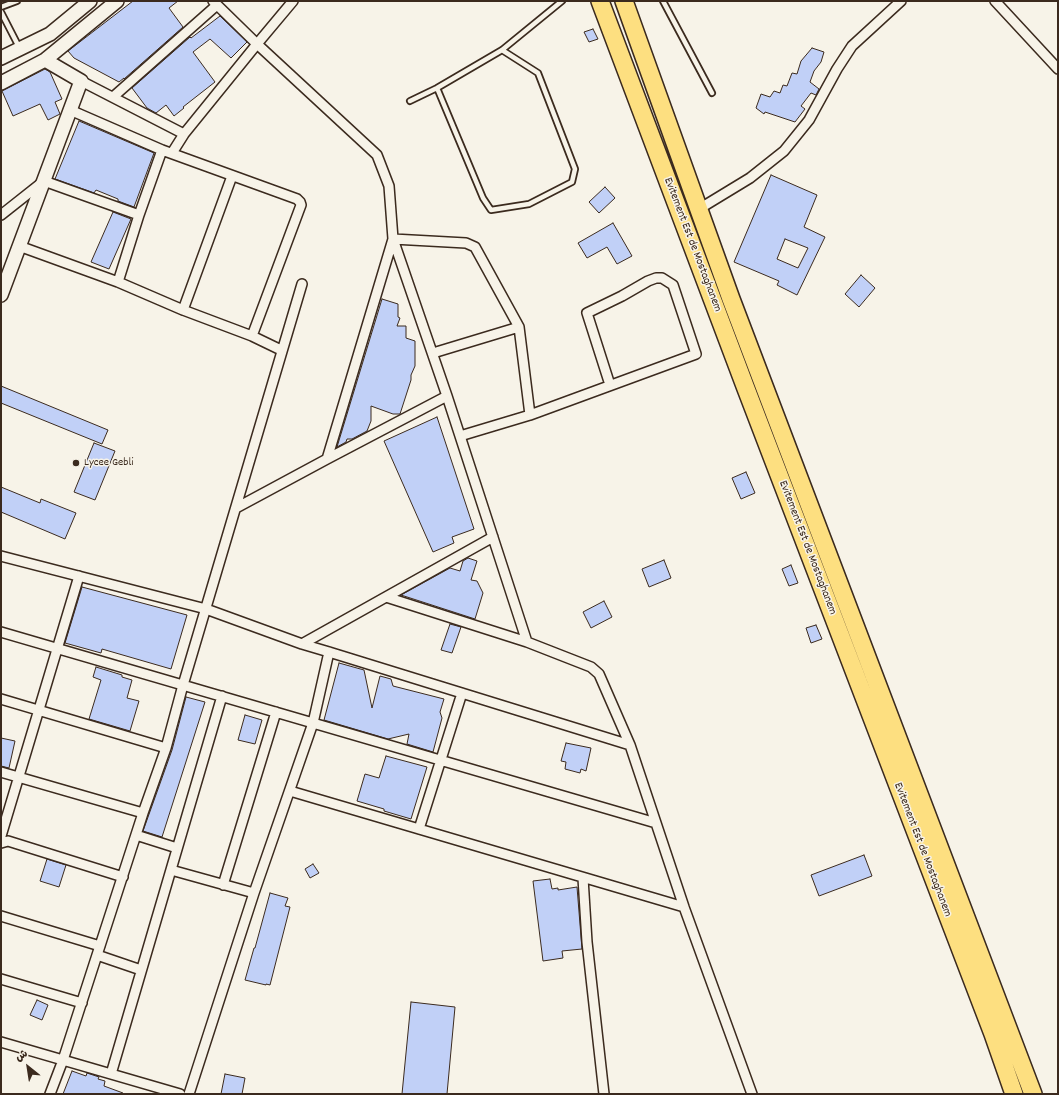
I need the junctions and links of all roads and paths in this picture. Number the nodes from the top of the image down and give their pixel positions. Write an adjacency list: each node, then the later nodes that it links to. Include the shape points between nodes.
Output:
1 (16, 1): 12 (lane)
2 (90, 1): 14 (street); 16 (street, via 50,34)
3 (294, 1): 15 (street)
4 (562, 1): 17 (lane)
5 (600, 1): 100 (highway, Evitement Est de Mostaghanem)
6 (624, 1): 32 (highway, Evitement Est de Mostaghanem)
7 (664, 1): 24 (lane)
8 (901, 1): 32 (street, via 852,46 810,120 784,151 750,178)
9 (995, 1): 20 (street)
10 (112, 3): 14 (street)
11 (215, 3): 15 (street); 25 (street)
12 (1, 7)
13 (1, 12): 16 (lane)
14 (94, 19): 19 (street)
15 (256, 44): 28 (street); 35 (street, via 377,155 389,186)
16 (20, 49): 18 (street)
17 (502, 50): 23 (lane); 23 (lane, via 538,73 575,169 572,182 529,204 491,210 483,198)
18 (1, 58)
19 (45, 60): 21 (street); 22 (street)
20 (1058, 68)
21 (81, 81): 25 (street); 27 (street)
22 (1, 83)
23 (437, 88): 26 (lane)
24 (712, 93)
25 (113, 97): 28 (street)
26 (410, 101)
27 (70, 110): 29 (street); 31 (street)
28 (184, 134): 29 (street)
29 (167, 152): 30 (street); 34 (street)
30 (232, 176): 40 (street); 42 (street, via 297,199 301,205)
31 (44, 181): 33 (street); 34 (street); 36 (street)
32 (699, 209): 101 (highway, Evitement Est de Mostaghanem)
33 (1, 215)
34 (139, 215): 37 (street)
35 (393, 239): 41 (street, via 466,243 475,247); 44 (street); 49 (street)
36 (19, 246): 37 (street); 39 (street)
37 (118, 282): 40 (street)
38 (302, 284): 43 (street)
39 (1, 295)
40 (183, 310): 42 (street)
41 (519, 327): 44 (street); 47 (street)
42 (252, 336): 43 (street)
43 (281, 350): 50 (street)
44 (433, 353): 46 (street)
45 (610, 386): 45 (street, via 587,313 648,281 662,278 673,285 696,354); 47 (street)
46 (448, 396): 48 (street); 49 (street)
47 (530, 415): 48 (street)
48 (460, 436): 51 (street)
49 (327, 459): 50 (street)
50 (236, 508): 55 (street)
51 (493, 537): 54 (street); 57 (street)
52 (1, 556): 53 (street)
53 (79, 576): 55 (street); 59 (street)
54 (386, 597): 57 (street); 58 (street)
55 (206, 609): 58 (street); 61 (street)
56 (1, 632): 59 (street)
57 (527, 642): 68 (street, via 595,669)
58 (302, 644): 60 (street)
59 (57, 648): 61 (street); 65 (street)
60 (330, 652): 62 (street); 67 (street)
61 (183, 685): 63 (street); 69 (street)
62 (462, 694): 68 (street); 70 (street)
63 (222, 696): 66 (street); 80 (street)
64 (1, 699): 65 (street)
65 (39, 710): 69 (street); 72 (street)
66 (276, 712): 67 (street); 84 (street)
67 (313, 723): 70 (street); 73 (street)
68 (630, 746): 75 (street)
69 (166, 748): 74 (street)
70 (442, 760): 75 (street); 76 (street)
71 (1, 772): 72 (street)
72 (19, 777): 74 (street); 78 (street)
73 (290, 791): 76 (street); 85 (street)
74 (143, 812): 77 (street)
75 (656, 823): 86 (street)
76 (420, 829): 83 (street)
77 (136, 835): 80 (street); 82 (street)
78 (1, 836)
79 (1, 843): 82 (street, via 8,841)
80 (177, 848): 81 (street)
81 (171, 870): 84 (street); 89 (street)
82 (123, 877): 88 (street)
83 (583, 878): 86 (street); 98 (street, via 587,942)
84 (223, 885): 85 (street)
85 (254, 893): 97 (street)
86 (684, 907): 99 (street)
87 (1, 916): 88 (street)
88 (99, 950): 89 (street); 91 (street)
89 (141, 970): 94 (street)
90 (1, 979): 91 (street)
91 (82, 1002): 93 (street)
92 (1, 1042): 93 (street)
93 (63, 1060): 94 (street); 95 (street)
94 (111, 1074): 96 (street)
95 (50, 1094)
96 (180, 1094)
97 (189, 1094)
98 (604, 1094)
99 (752, 1094)
100 (1014, 1094)
101 (1033, 1094)

